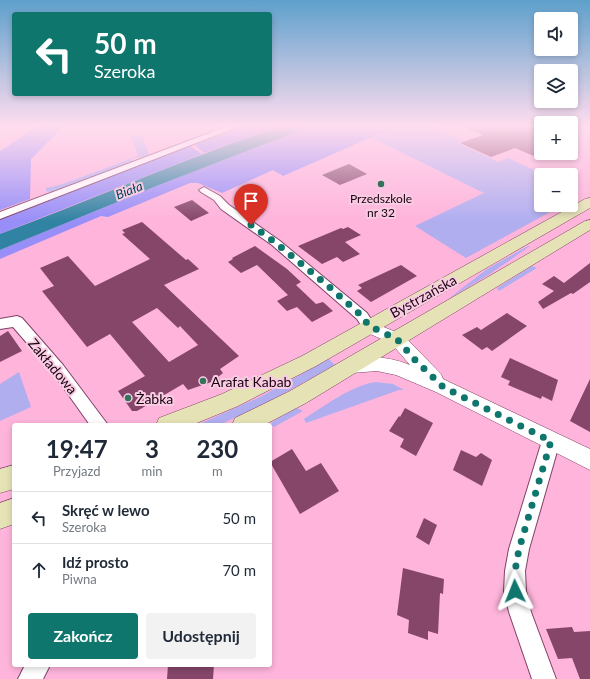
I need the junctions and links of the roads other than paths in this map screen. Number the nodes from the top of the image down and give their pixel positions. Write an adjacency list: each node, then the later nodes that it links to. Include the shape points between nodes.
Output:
1 (153, 158): 4 (street)
2 (204, 190): 8 (street, via 326,284 362,316)
3 (590, 202): 5 (main road, Bystrzańska)
4 (0, 216)
5 (562, 218): 6 (main road); 8 (main road, Bystrzańska)
6 (585, 227): 9 (main road, Bystrzańska)
7 (0, 324): 14 (street, Zakładowa, via 17,321 58,369)
8 (369, 326): 9 (street); 10 (street); 15 (main road, Bystrzańska, via 274,379)
9 (397, 339): 10 (main road, Bystrzańska); 13 (street)
10 (379, 349): 11 (main road, Bystrzańska); 12 (street)
11 (351, 366): 12 (street, via 377,364); 16 (main road, Bystrzańska)
12 (399, 368): 13 (street)
13 (443, 387): 17 (street)
14 (98, 423)
15 (172, 423)
16 (247, 423)
17 (551, 441): 18 (street); 25 (street, via 519,549 515,571 515,591 520,612)
18 (590, 460)
19 (12, 478): 20 (main road)
20 (0, 481)
21 (12, 512): 22 (main road)
22 (0, 516)
23 (37, 667): 24 (street)
24 (30, 679)
25 (544, 679)

